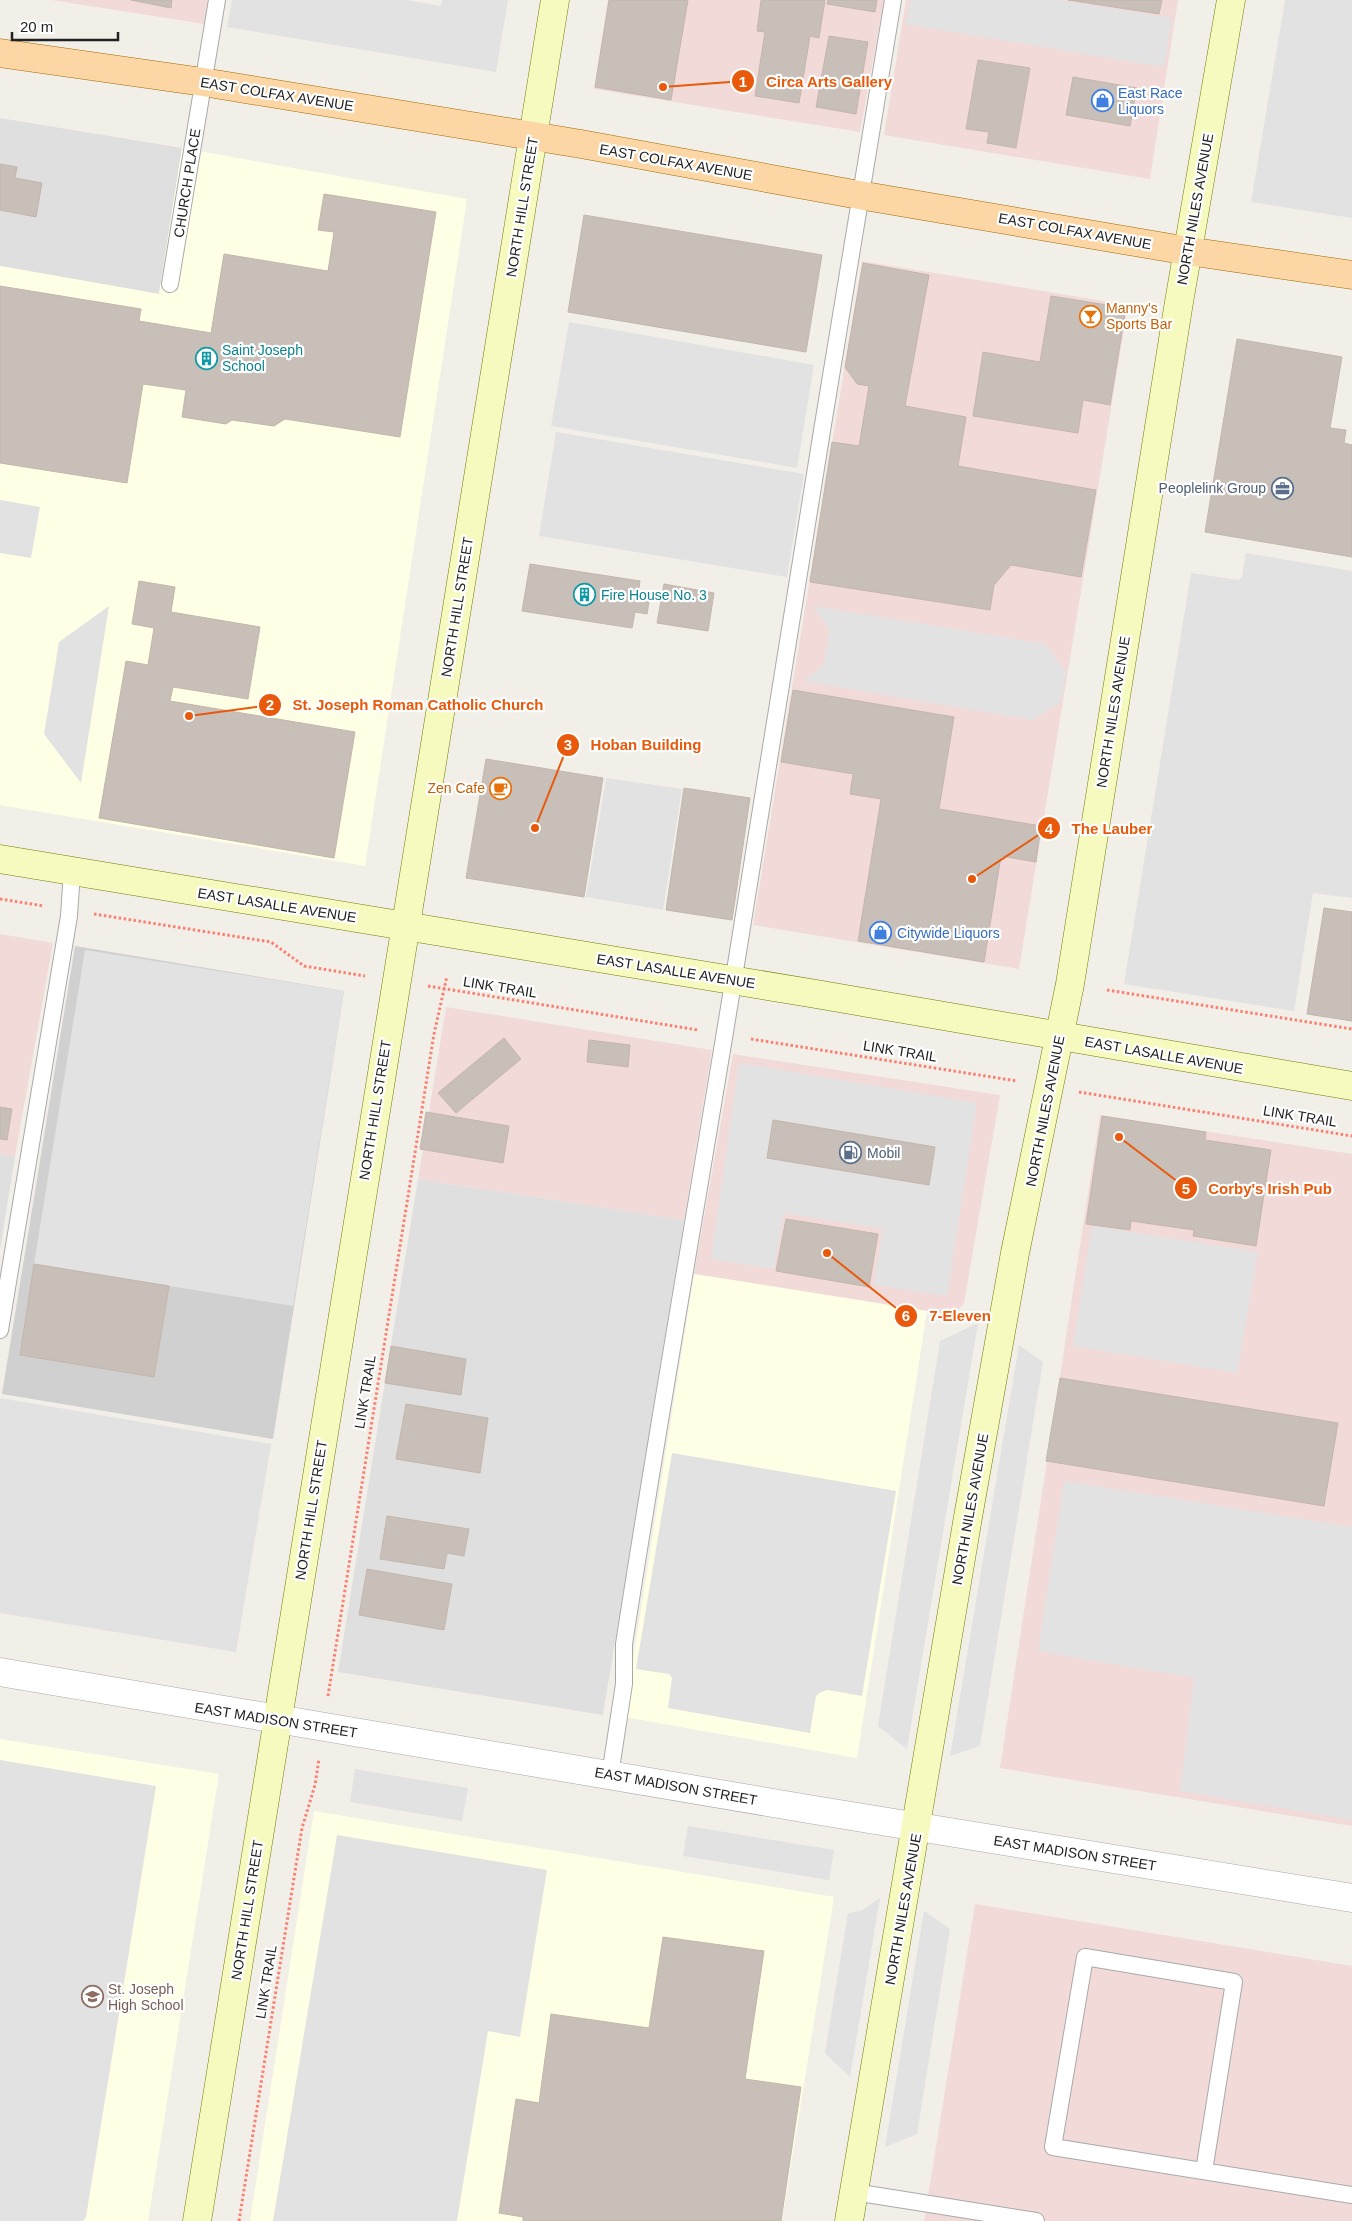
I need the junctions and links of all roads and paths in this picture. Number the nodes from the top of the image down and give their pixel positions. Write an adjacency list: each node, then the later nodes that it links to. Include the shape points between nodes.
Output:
1 (217, 0): 6 (lane, CHURCH PLACE)
2 (556, 0): 7 (street, NORTH HILL STREET)
3 (893, 0): 8 (lane)
4 (1231, 0): 9 (street, NORTH NILES AVENUE)
5 (0, 52): 6 (main road, EAST COLFAX AVENUE)
6 (203, 82): 7 (main road, EAST COLFAX AVENUE); 11 (lane, CHURCH PLACE)
7 (534, 136): 8 (main road, EAST COLFAX AVENUE); 16 (street, NORTH HILL STREET)
8 (859, 195): 9 (main road, EAST COLFAX AVENUE); 19 (lane)
9 (1188, 251): 10 (main road, EAST COLFAX AVENUE); 25 (street, NORTH NILES AVENUE)
10 (1352, 275)
11 (170, 284)
12 (0, 859): 13 (street, EAST LASALLE AVENUE)
13 (72, 871): 15 (lane); 16 (street, EAST LASALLE AVENUE)
14 (0, 899): 15 (path)
15 (69, 910): 17 (path, via 271,942 304,966); 29 (lane)
16 (406, 926): 19 (street, EAST LASALLE AVENUE); 33 (street, NORTH HILL STREET)
17 (363, 976)
18 (447, 976): 21 (path, LINK TRAIL)
19 (734, 980): 24 (lane); 25 (street, EAST LASALLE AVENUE)
20 (436, 988): 21 (path, LINK TRAIL)
21 (445, 989): 24 (path, LINK TRAIL); 32 (path, LINK TRAIL, via 434,1034)
22 (1107, 990): 23 (path)
23 (1352, 1029)
24 (725, 1034): 27 (path, LINK TRAIL); 35 (lane, via 624,1644 624,1684)
25 (1060, 1037): 26 (street, EAST LASALLE AVENUE); 27 (street, NORTH NILES AVENUE)
26 (1352, 1086)
27 (1050, 1087): 28 (path, LINK TRAIL); 36 (street, NORTH NILES AVENUE, via 1015,1253)
28 (1352, 1136)
29 (5, 1272): 30 (lane)
30 (0, 1330)
31 (0, 1672): 33 (street, EAST MADISON STREET)
32 (327, 1701)
33 (278, 1721): 35 (street, EAST MADISON STREET); 41 (street, NORTH HILL STREET)
34 (319, 1758): 42 (path, LINK TRAIL, via 302,1828)
35 (610, 1775): 36 (street, EAST MADISON STREET)
36 (917, 1828): 37 (street, EAST MADISON STREET); 39 (street, NORTH NILES AVENUE)
37 (1352, 1898)
38 (1204, 2172): 38 (lane, via 1053,2147 1085,1957 1234,1982); 40 (lane)
39 (854, 2192): 43 (street, NORTH NILES AVENUE); 44 (lane)
40 (1352, 2195)
41 (197, 2221)
42 (239, 2221)
43 (849, 2221)
44 (1036, 2221)

